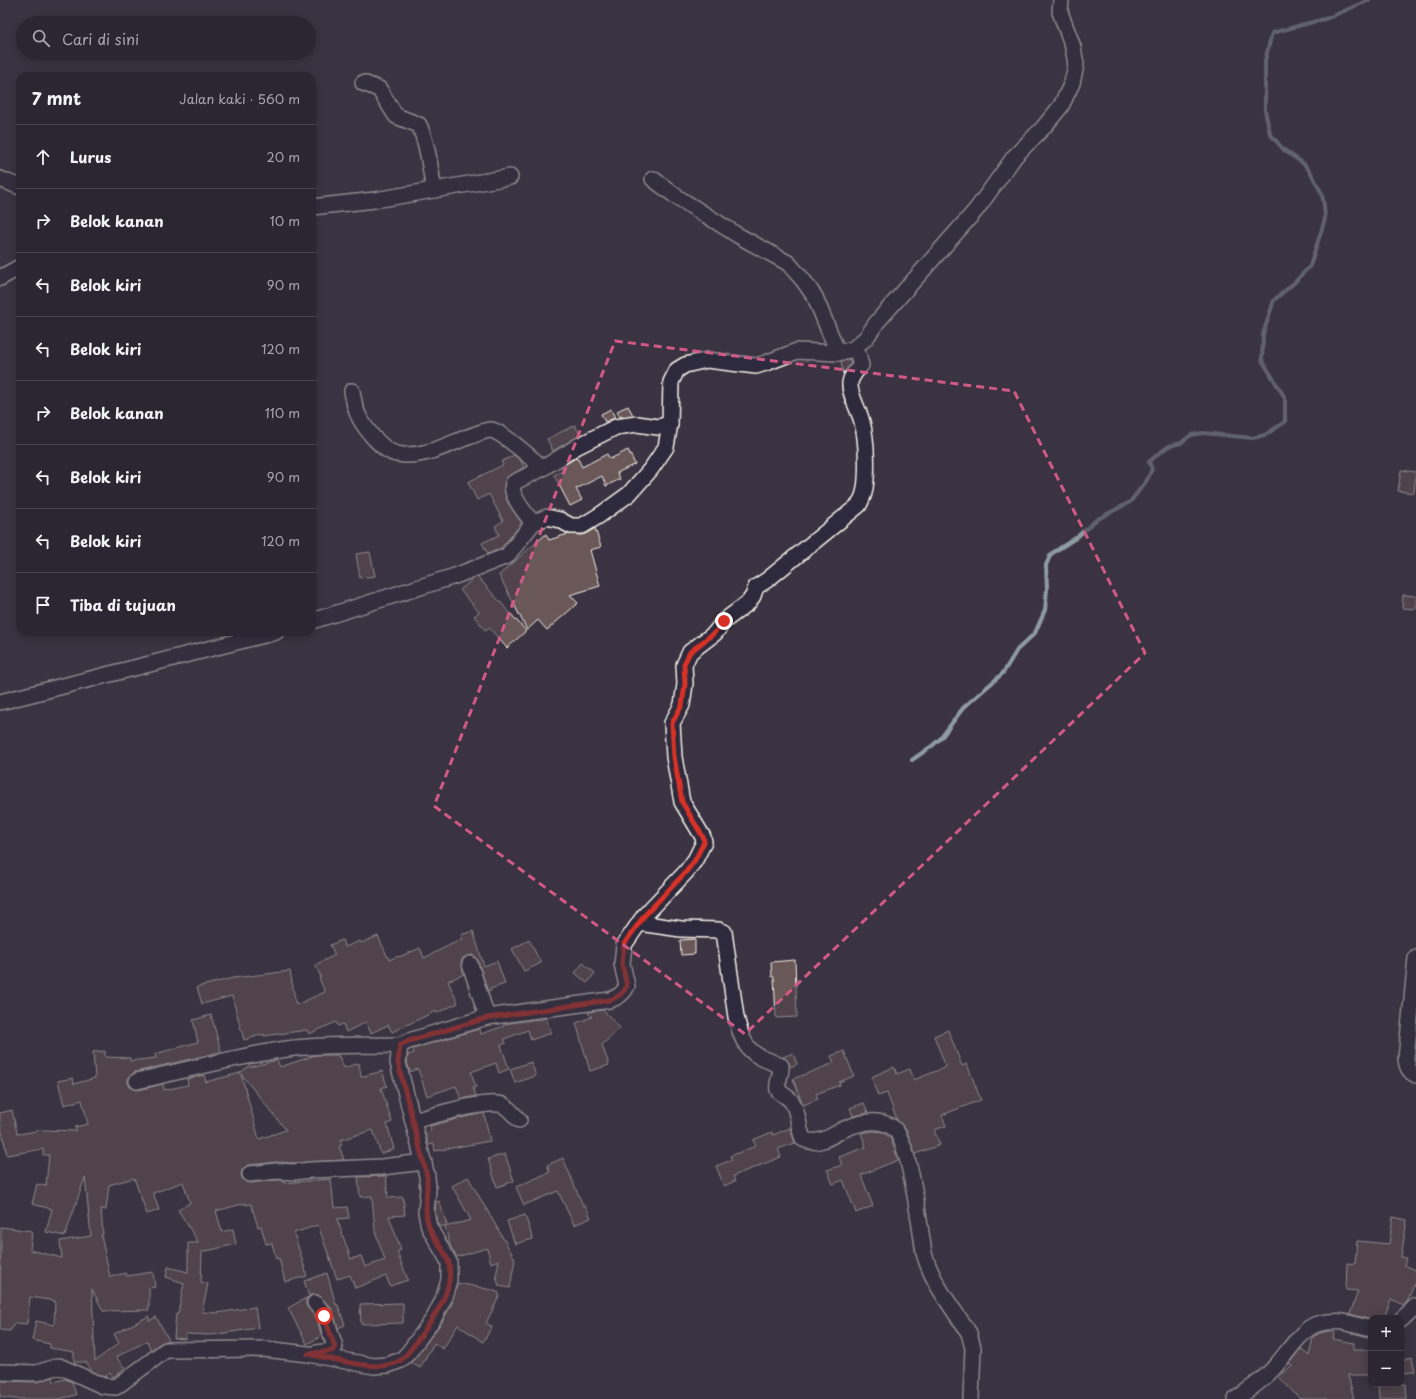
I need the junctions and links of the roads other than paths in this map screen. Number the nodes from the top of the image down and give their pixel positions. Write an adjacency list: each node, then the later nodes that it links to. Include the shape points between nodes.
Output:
1 (1061, 0): 11 (street, via 1060,12 1073,47 1076,65 1072,83 1061,106 1015,156 976,210 877,322 866,338)
2 (363, 83): 7 (street, via 379,89 396,116 419,125)
3 (510, 177): 7 (street)
4 (0, 179): 6 (street)
5 (653, 179): 12 (street, via 733,232 788,263 815,297)
6 (16, 185)
7 (434, 190): 8 (street)
8 (316, 207)
9 (16, 269): 10 (street)
10 (0, 278)
11 (853, 349): 12 (street); 20 (street, via 858,354 861,366 850,384 862,423 866,480 864,494 859,505 756,587 748,603 690,652 684,664 682,705 672,723 673,750 682,802 704,842 686,872)
12 (838, 353): 14 (street, via 797,351 756,366 707,360 685,365 677,370 671,382)
13 (352, 390): 15 (street, via 356,413 380,445 396,454 428,452 491,430 500,434)
14 (670, 424): 15 (street, via 658,427 637,424 616,427 578,446); 16 (street, via 666,447 651,469 629,494 600,515 582,526 571,526 547,516)
15 (543, 468): 16 (street, via 513,483 512,486 519,503)
16 (533, 523): 17 (street, via 507,556 455,576)
17 (316, 620)
18 (260, 636): 19 (street)
19 (0, 702)
20 (642, 920): 23 (street, via 624,944 622,964 627,986 618,997); 37 (street, via 668,928 724,932 739,1030 752,1052 781,1066 777,1087 796,1110 803,1139 818,1142 861,1122 880,1123 896,1130 908,1157 928,1267 934,1281 972,1340)
21 (1416, 958): 25 (street, via 1406,1059 1407,1067)
22 (470, 964): 23 (street)
23 (487, 1018): 24 (street)
24 (400, 1045): 26 (street, via 288,1049); 28 (street, via 398,1063)
25 (1416, 1075)
26 (137, 1081)
27 (519, 1120): 28 (street, via 503,1105 490,1104)
28 (413, 1121): 29 (street)
29 (424, 1162): 30 (street, via 382,1167); 35 (street, via 428,1182 426,1212 429,1227 449,1262 449,1280 434,1318 410,1352 401,1360 388,1365 374,1366)
30 (250, 1174)
31 (315, 1303): 35 (street, via 324,1316 335,1347 332,1351)
32 (1416, 1306): 33 (street)
33 (1404, 1317)
34 (1368, 1328): 38 (street, via 1344,1322 1327,1322 1307,1328 1271,1372)
35 (308, 1354): 36 (street, via 264,1349 166,1350 116,1387 103,1386 59,1366 37,1373)
36 (0, 1372)
37 (971, 1399)
38 (1236, 1399)

